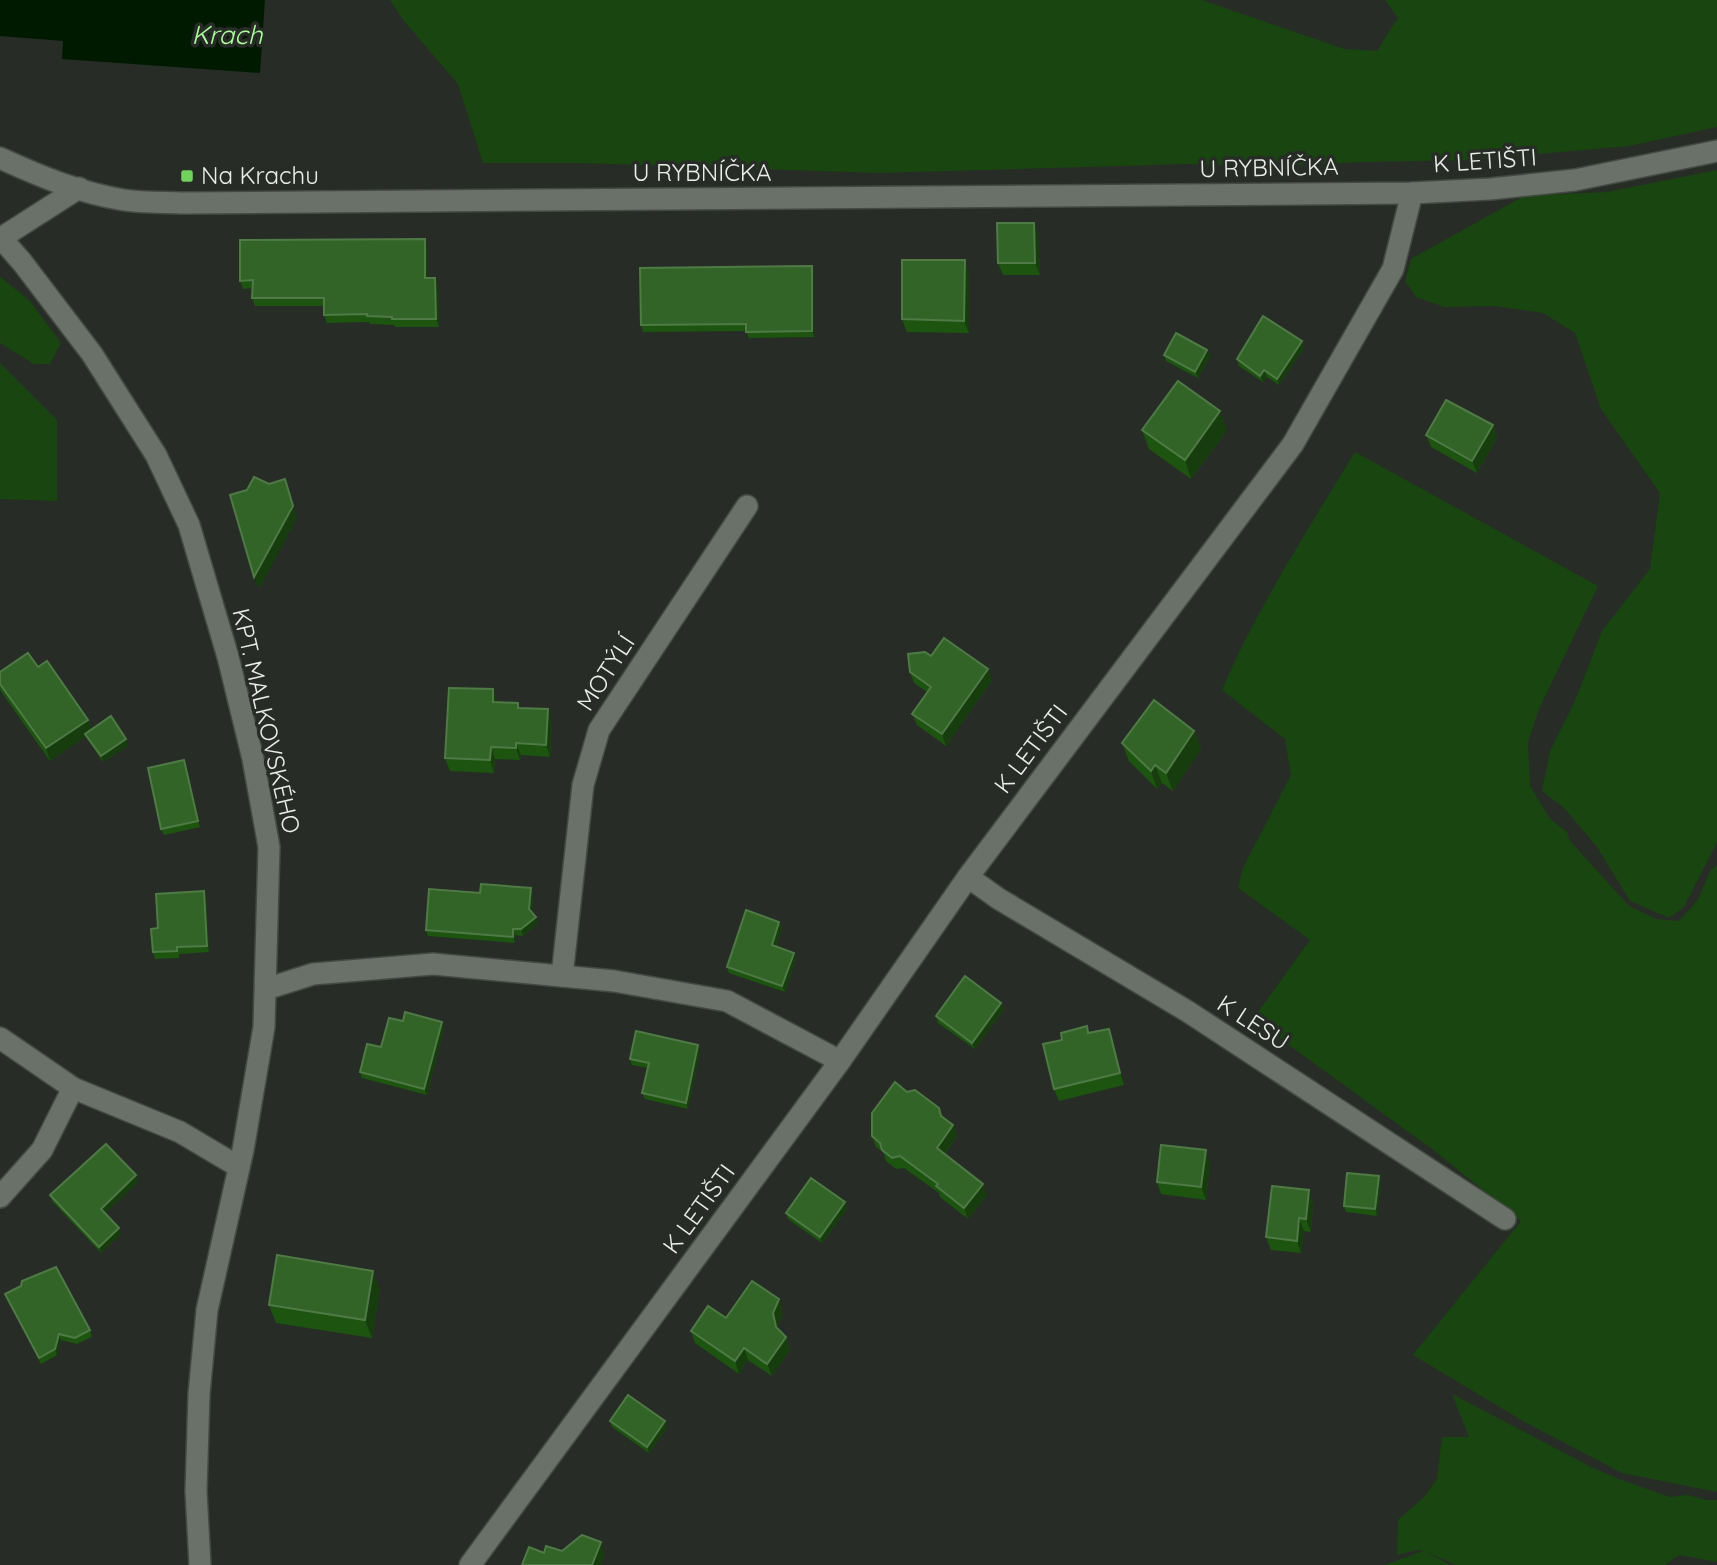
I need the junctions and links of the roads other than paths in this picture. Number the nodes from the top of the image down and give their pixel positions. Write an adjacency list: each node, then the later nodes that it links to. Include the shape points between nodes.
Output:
1 (1717, 151): 4 (street, K LETIŠTI, via 1575,180)
2 (0, 158): 3 (street, U RYBNÍČKA)
3 (79, 188): 4 (street, U RYBNÍČKA, via 125,200 184,203); 5 (street)
4 (1412, 193): 7 (street, K LETIŠTI, via 1393,268 1293,444)
5 (0, 237): 9 (street, KPT. MALKOVSKÉHO, via 92,354 156,455 189,525 228,657 269,847)
6 (747, 506): 8 (street, MOTÝLÍ, via 599,730 583,785)
7 (968, 877): 11 (street, K LETIŠTI); 15 (street, K LESU, via 1187,1011)
8 (562, 976): 9 (street, via 433,964 313,974); 11 (street, via 727,1000)
9 (266, 989): 13 (street, KPT. MALKOVSKÉHO, via 264,1027)
10 (0, 1038): 12 (street)
11 (840, 1062): 17 (street, K LETIŠTI)
12 (73, 1088): 13 (street, via 180,1132); 14 (street, via 42,1150)
13 (239, 1167): 16 (street, KPT. MALKOVSKÉHO, via 206,1322 196,1492)
14 (0, 1197)
15 (1506, 1219)
16 (200, 1565)
17 (470, 1565)

